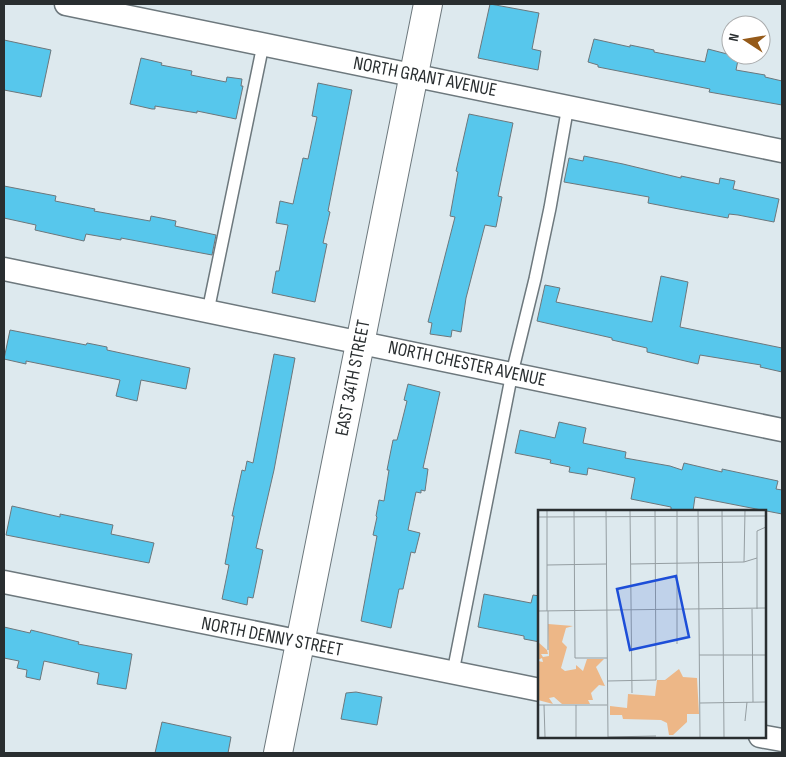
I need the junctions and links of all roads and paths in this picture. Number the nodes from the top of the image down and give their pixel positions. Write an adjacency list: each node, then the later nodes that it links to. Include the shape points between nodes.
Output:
1 (66, 4): 3 (street, NORTH GRANT AVENUE)
2 (428, 4): 4 (main road, EAST 34TH STREET)
3 (262, 45): 4 (street, NORTH GRANT AVENUE); 8 (lane)
4 (414, 74): 5 (street, NORTH GRANT AVENUE); 9 (main road, EAST 34TH STREET)
5 (568, 106): 6 (street, NORTH GRANT AVENUE); 10 (lane, via 535,279)
6 (782, 151)
7 (4, 269): 8 (street, NORTH CHESTER AVENUE)
8 (208, 311): 9 (street, NORTH CHESTER AVENUE)
9 (360, 342): 10 (street, NORTH CHESTER AVENUE); 13 (main road, EAST 34TH STREET)
10 (512, 373): 11 (street, NORTH CHESTER AVENUE); 14 (lane)
11 (782, 430)
12 (4, 582): 13 (street, NORTH DENNY STREET)
13 (300, 643): 14 (street, NORTH DENNY STREET); 18 (main road, EAST 34TH STREET)
14 (453, 672): 15 (street, NORTH DENNY STREET)
15 (538, 690)
16 (766, 737): 17 (street)
17 (782, 740)
18 (278, 753)

